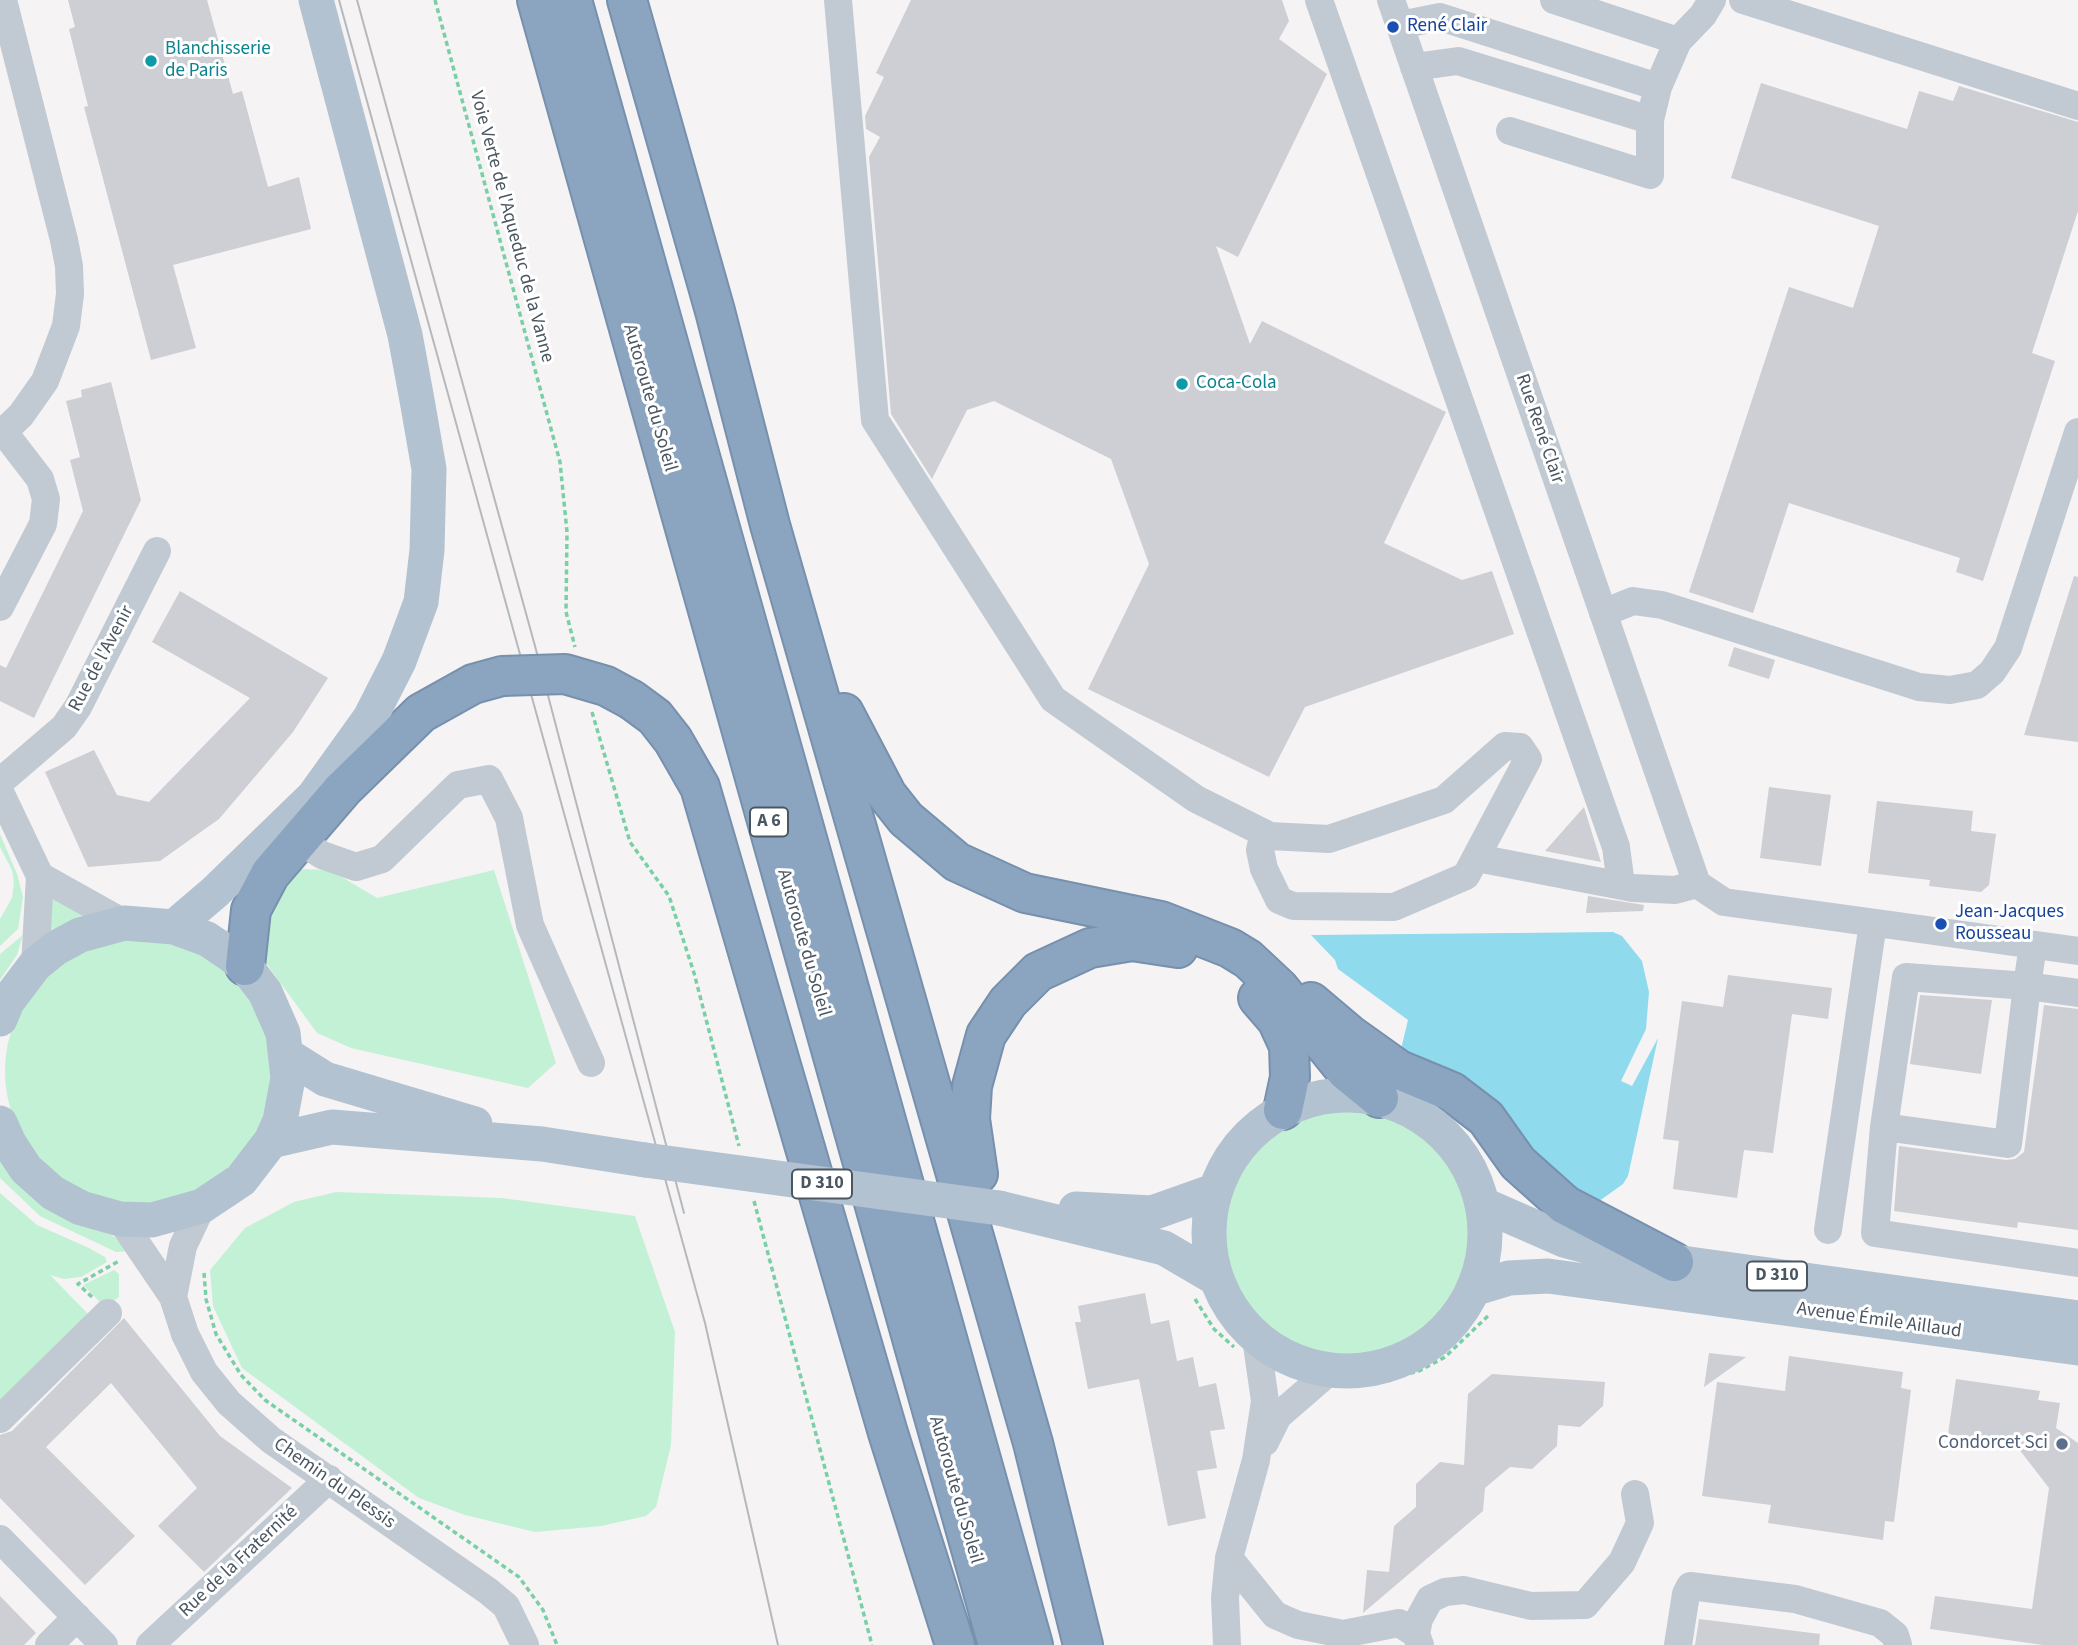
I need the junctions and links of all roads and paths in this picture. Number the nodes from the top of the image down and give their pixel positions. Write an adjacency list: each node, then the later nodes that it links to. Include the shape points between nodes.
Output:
1 (3, 0): 25 (street, via 64,240 70,294 66,326 45,381)
2 (316, 0): 41 (main road, via 405,335 429,469 421,602 399,661 370,718 314,796)
3 (435, 0): 29 (path, Voie Verte de l'Aqueduc de la Vanne, via 561,462 567,532 566,612)
4 (537, 0): 96 (highway, Autoroute du Soleil / A 6)
5 (572, 0): 97 (highway, Autoroute du Soleil / A 6)
6 (627, 0): 23 (highway)
7 (838, 0): 33 (street, via 875,420 1053,699 1196,799)
8 (1319, 0): 38 (street, via 1616,847)
9 (1554, 0): 14 (street)
10 (1712, 0): 14 (street)
11 (1743, 0): 19 (street)
12 (1396, 12): 13 (street); 16 (street, Rue René Clair)
13 (1452, 21): 15 (street, via 1458,37); 17 (street)
14 (1678, 41): 18 (street)
15 (1448, 61): 16 (street); 20 (street, via 1495,71)
16 (1414, 66): 28 (street, Rue René Clair)
17 (1630, 78): 18 (street); 20 (street, via 1618,96)
18 (1658, 87): 21 (street)
19 (2078, 106)
20 (1620, 111): 21 (street)
21 (1650, 120): 22 (street, via 1650,175)
22 (1510, 131)
23 (715, 311): 44 (highway, via 818,649 868,764 906,819 957,862 1005,887 1161,921 1212,939); 81 (highway, via 770,525)
24 (2078, 432): 28 (street, via 2008,648 1993,672 1977,685 1950,690 1919,687 1662,604 1633,601)
25 (2, 433): 27 (street, via 40,479 46,499 43,524)
26 (157, 551): 31 (street, Rue de l'Avenir, via 78,707 64,727)
27 (0, 607)
28 (1603, 613): 36 (street, Rue René Clair)
29 (578, 659)
30 (590, 706): 58 (path, via 630,842 669,896)
31 (0, 782)
32 (0, 792): 37 (street)
33 (1264, 833): 35 (street, via 1260,850 1264,869 1279,900 1293,906 1394,907 1466,876); 35 (street, via 1329,838 1444,800 1505,746 1520,747 1528,759)
34 (300, 841): 46 (highway, via 270,874 251,910); 51 (street, via 356,867 382,859 458,785 489,779 509,818 530,925); 95 (highway, bridge, via 343,789 421,713 473,684 502,676 565,674 606,685 655,717 700,787 888,1433)
35 (1477, 858): 38 (street)
36 (1692, 871): 38 (street, via 1675,890); 40 (street, via 1724,902)
37 (40, 876): 39 (street); 45 (street)
38 (1621, 885)
39 (124, 923): 41 (main road); 45 (main road, via 80,935)
40 (1873, 923): 42 (street); 65 (street)
41 (174, 927): 46 (main road, via 207,939)
42 (2033, 945): 43 (street); 47 (street)
43 (2078, 951)
44 (1248, 959): 52 (highway, via 1294,1004 1346,1071); 67 (highway, via 1293,987 1399,1070 1452,1092 1486,1118 1518,1163 1565,1205)
45 (35, 965): 49 (main road)
46 (245, 966): 50 (main road, via 276,1012)
47 (2027, 986): 48 (street); 55 (street, via 1906,977); 55 (street, via 2008,1144)
48 (2078, 993)
49 (2, 1009)
50 (287, 1055): 56 (main road, via 285,1100); 57 (main road, D 310, via 325,1079)
51 (591, 1063)
52 (1379, 1098): 53 (main road, via 1337,1096); 61 (main road, via 1398,1104 1438,1129 1459,1152)
53 (1283, 1110): 59 (main road, via 1254,1130 1228,1160); 81 (highway, via 1291,1062 1284,1032 1267,1005 1250,990 1193,954 1155,943 1090,948 1038,972 1008,1002 979,1054 970,1119)
54 (0, 1123): 64 (main road, via 26,1168 53,1193 81,1208)
55 (1884, 1127): 68 (street, via 1875,1233)
56 (271, 1141): 57 (main road, D 310, via 332,1127); 62 (main road, via 241,1180)
57 (542, 1144): 63 (main road, D 310, bridge)
58 (743, 1159)
59 (1214, 1191): 63 (main road, D 310, via 1152,1213); 71 (main road)
60 (753, 1199): 94 (path)
61 (1483, 1205): 67 (main road, Avenue Émile Aillaud / D 310, via 1564,1240); 73 (main road)
62 (202, 1206): 64 (main road, via 152,1220); 72 (street, Chemin du Plessis, via 183,1246)
63 (999, 1208): 71 (main road, D 310, via 1164,1248)
64 (120, 1219): 72 (street, Chemin du Plessis)
65 (1828, 1230)
66 (121, 1260): 70 (path)
67 (1674, 1262): 75 (main road, Avenue Émile Aillaud / D 310)
68 (2078, 1264)
69 (204, 1266): 93 (path, via 206,1299 216,1334 241,1375 298,1424 519,1577 542,1610)
70 (78, 1284)
71 (1204, 1286): 76 (main road); 79 (path, via 1214,1329)
72 (173, 1297): 83 (street, Chemin du Plessis, via 204,1372 229,1403 271,1440)
73 (1484, 1300): 77 (main road, Avenue Émile Aillaud / D 310, via 1509,1278 1548,1276); 78 (main road, via 1462,1311 1413,1354); 78 (path, via 1445,1357 1417,1372 1370,1382)
74 (108, 1313): 80 (street)
75 (2078, 1318)
76 (1256, 1338): 78 (main road); 79 (street)
77 (2078, 1348)
78 (1336, 1377): 82 (street, via 1278,1416)
79 (1263, 1378): 82 (street, via 1265,1401)
80 (0, 1419)
81 (1033, 1443): 98 (highway)
82 (1256, 1460): 86 (street)
83 (329, 1479): 91 (street, Rue de la Fraternité); 92 (street, Chemin du Plessis, via 506,1606)
84 (1636, 1494): 88 (street, via 1640,1523 1622,1562 1585,1605 1531,1606 1464,1590 1445,1592 1430,1599 1419,1619)
85 (0, 1539): 87 (street)
86 (1229, 1558): 88 (street, via 1275,1615 1298,1625 1343,1634 1399,1623); 99 (street)
87 (77, 1617): 89 (street); 90 (street)
88 (1418, 1640)
89 (49, 1645)
90 (104, 1645)
91 (150, 1645)
92 (525, 1645)
93 (557, 1645)
94 (872, 1645)
95 (955, 1645)
96 (999, 1645)
97 (1033, 1645)
98 (1083, 1645)
99 (1227, 1645)
100 (1678, 1645): 101 (street, via 1690,1586 1795,1599 1880,1623 1895,1635)
101 (1898, 1645)

